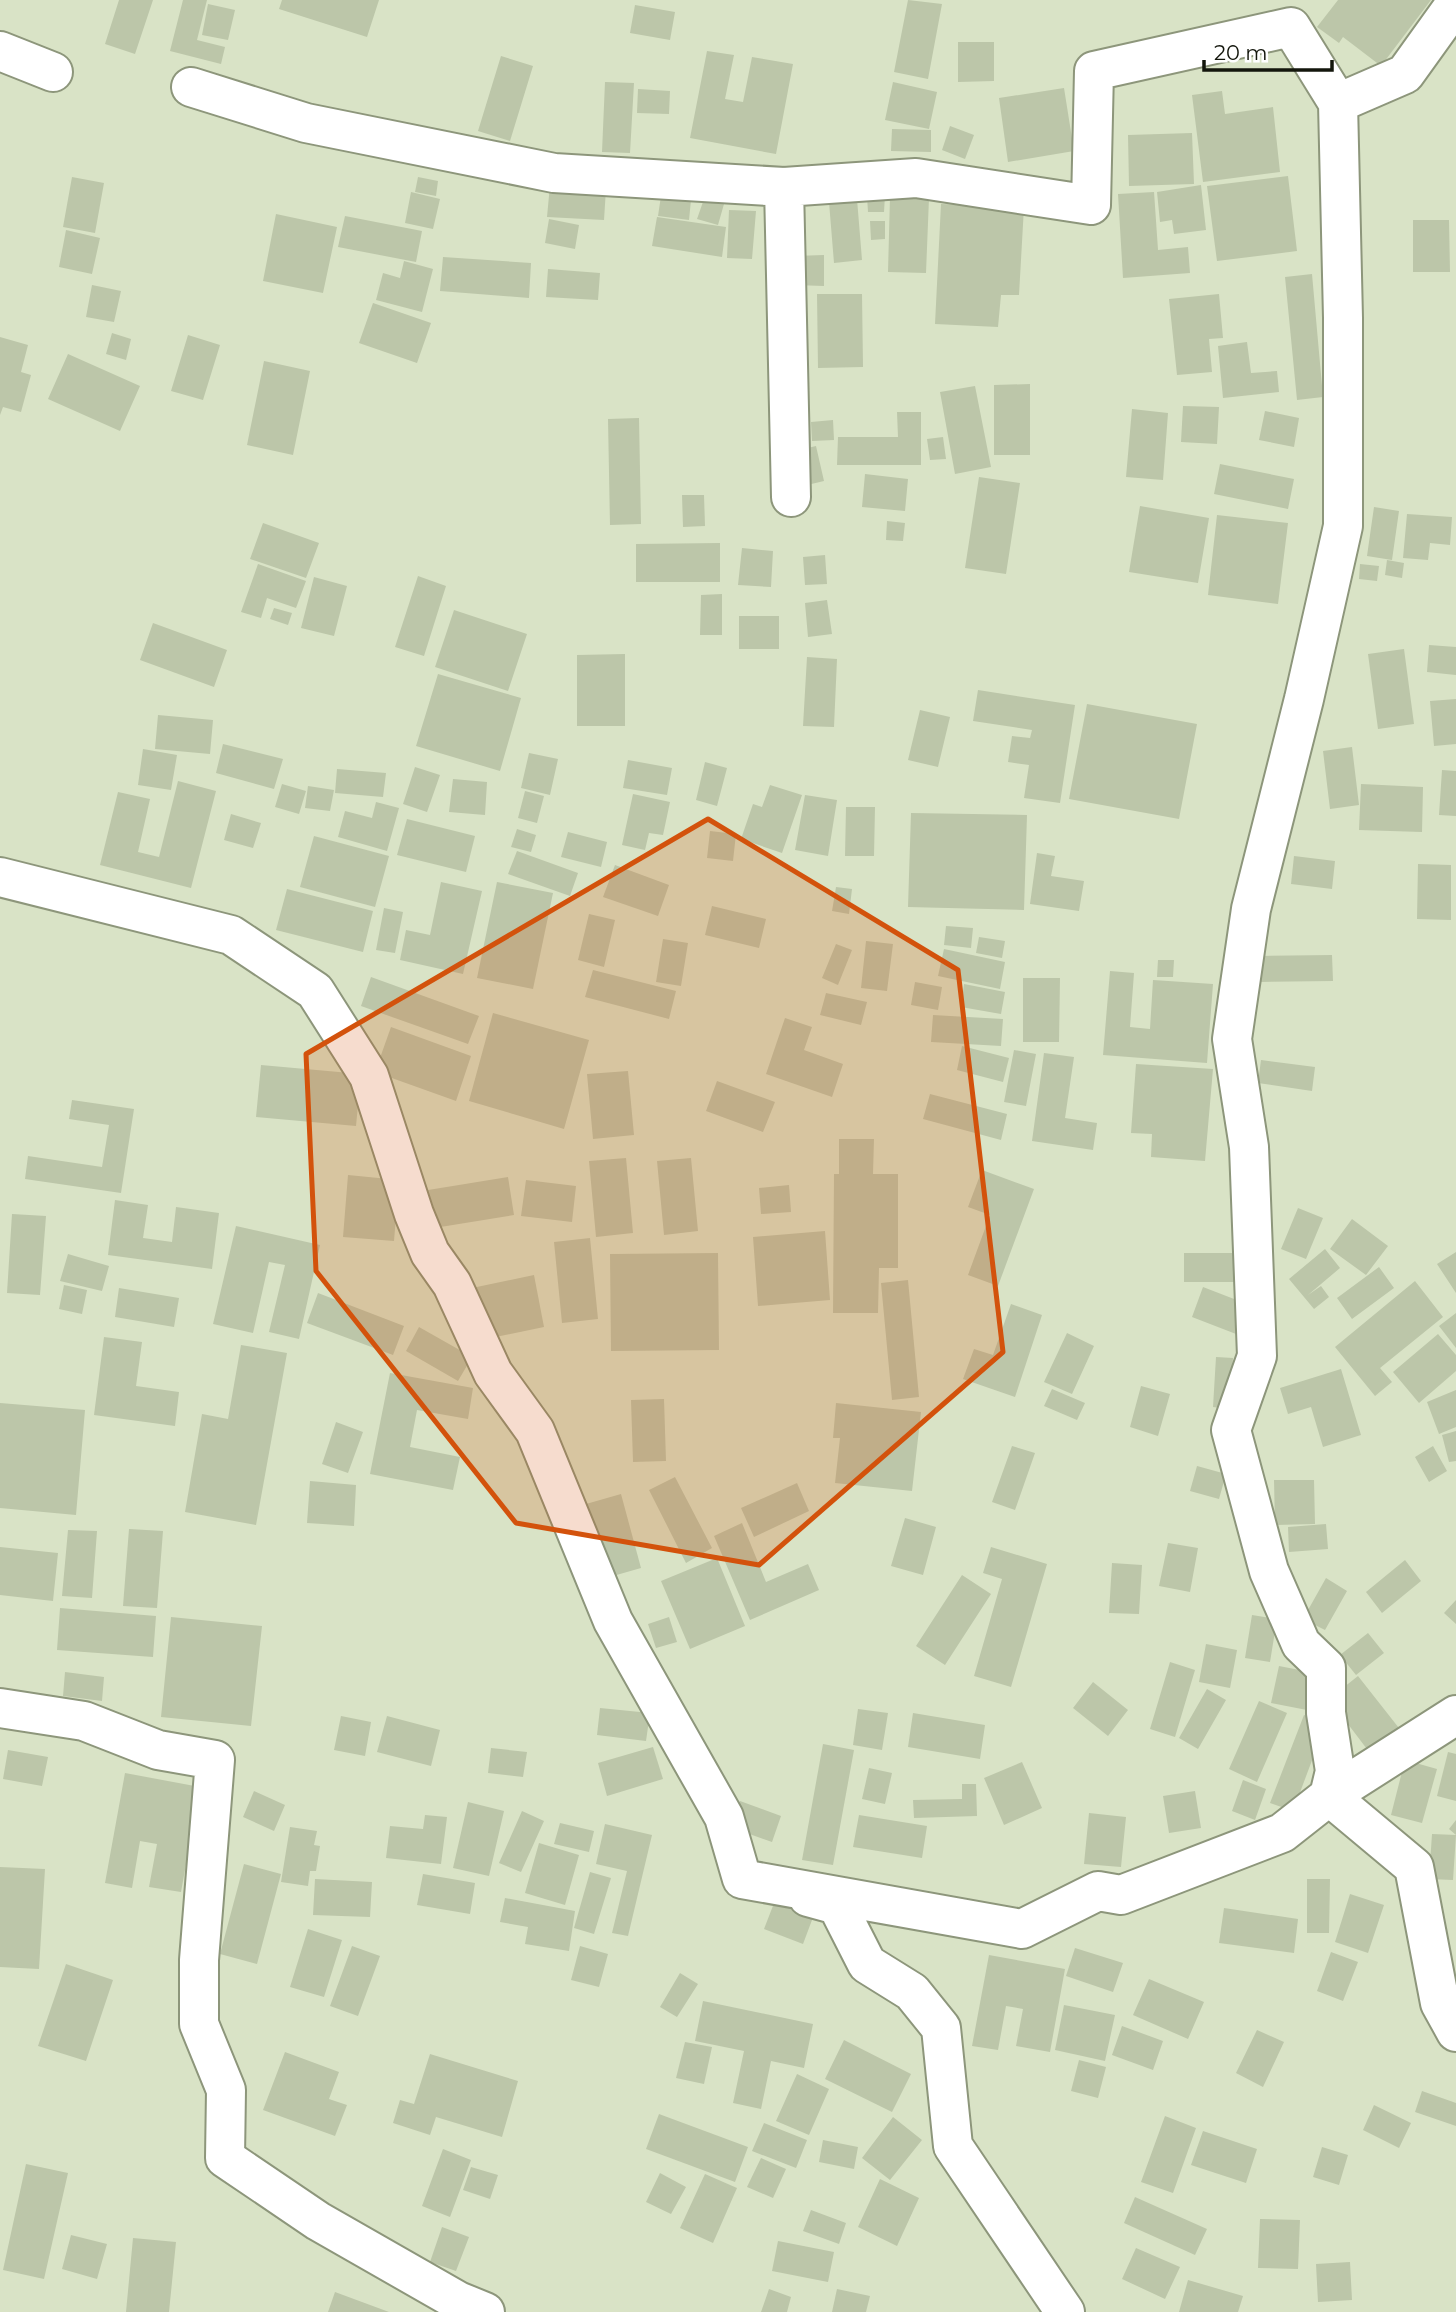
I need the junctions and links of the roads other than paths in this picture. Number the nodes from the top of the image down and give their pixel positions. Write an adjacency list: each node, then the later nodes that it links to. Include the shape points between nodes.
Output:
1 (1456, 3): 5 (street, via 1405,74)
2 (0, 51): 3 (street)
3 (53, 72)
4 (191, 87): 6 (street, via 306,123 554,173)
5 (1338, 103): 6 (street, via 1292,27 1094,71 1091,205 916,178); 11 (street, via 1343,526 1251,909 1232,1039 1249,1147 1257,1356 1231,1430 1269,1571 1301,1644 1326,1668 1326,1713 1335,1771)
6 (784, 187): 7 (street)
7 (790, 497)
8 (0, 877): 12 (street, via 232,935 315,991 369,1076 430,1253 452,1284 492,1373 536,1431 613,1621 724,1816 742,1879)
9 (0, 1709): 14 (street, via 84,1721 158,1750 215,1760 199,1959 199,2024 226,2090 225,2158 318,2221)
10 (1456, 1715): 11 (street)
11 (1329, 1796): 12 (street, via 1282,1833 1121,1895 1098,1891 1021,1928); 13 (street, via 1414,1867 1440,2003)
12 (752, 1880): 15 (street, via 837,1905 867,1964 912,1992 941,2028 953,2146)
13 (1456, 2032)
14 (485, 2312)
15 (1065, 2312)

